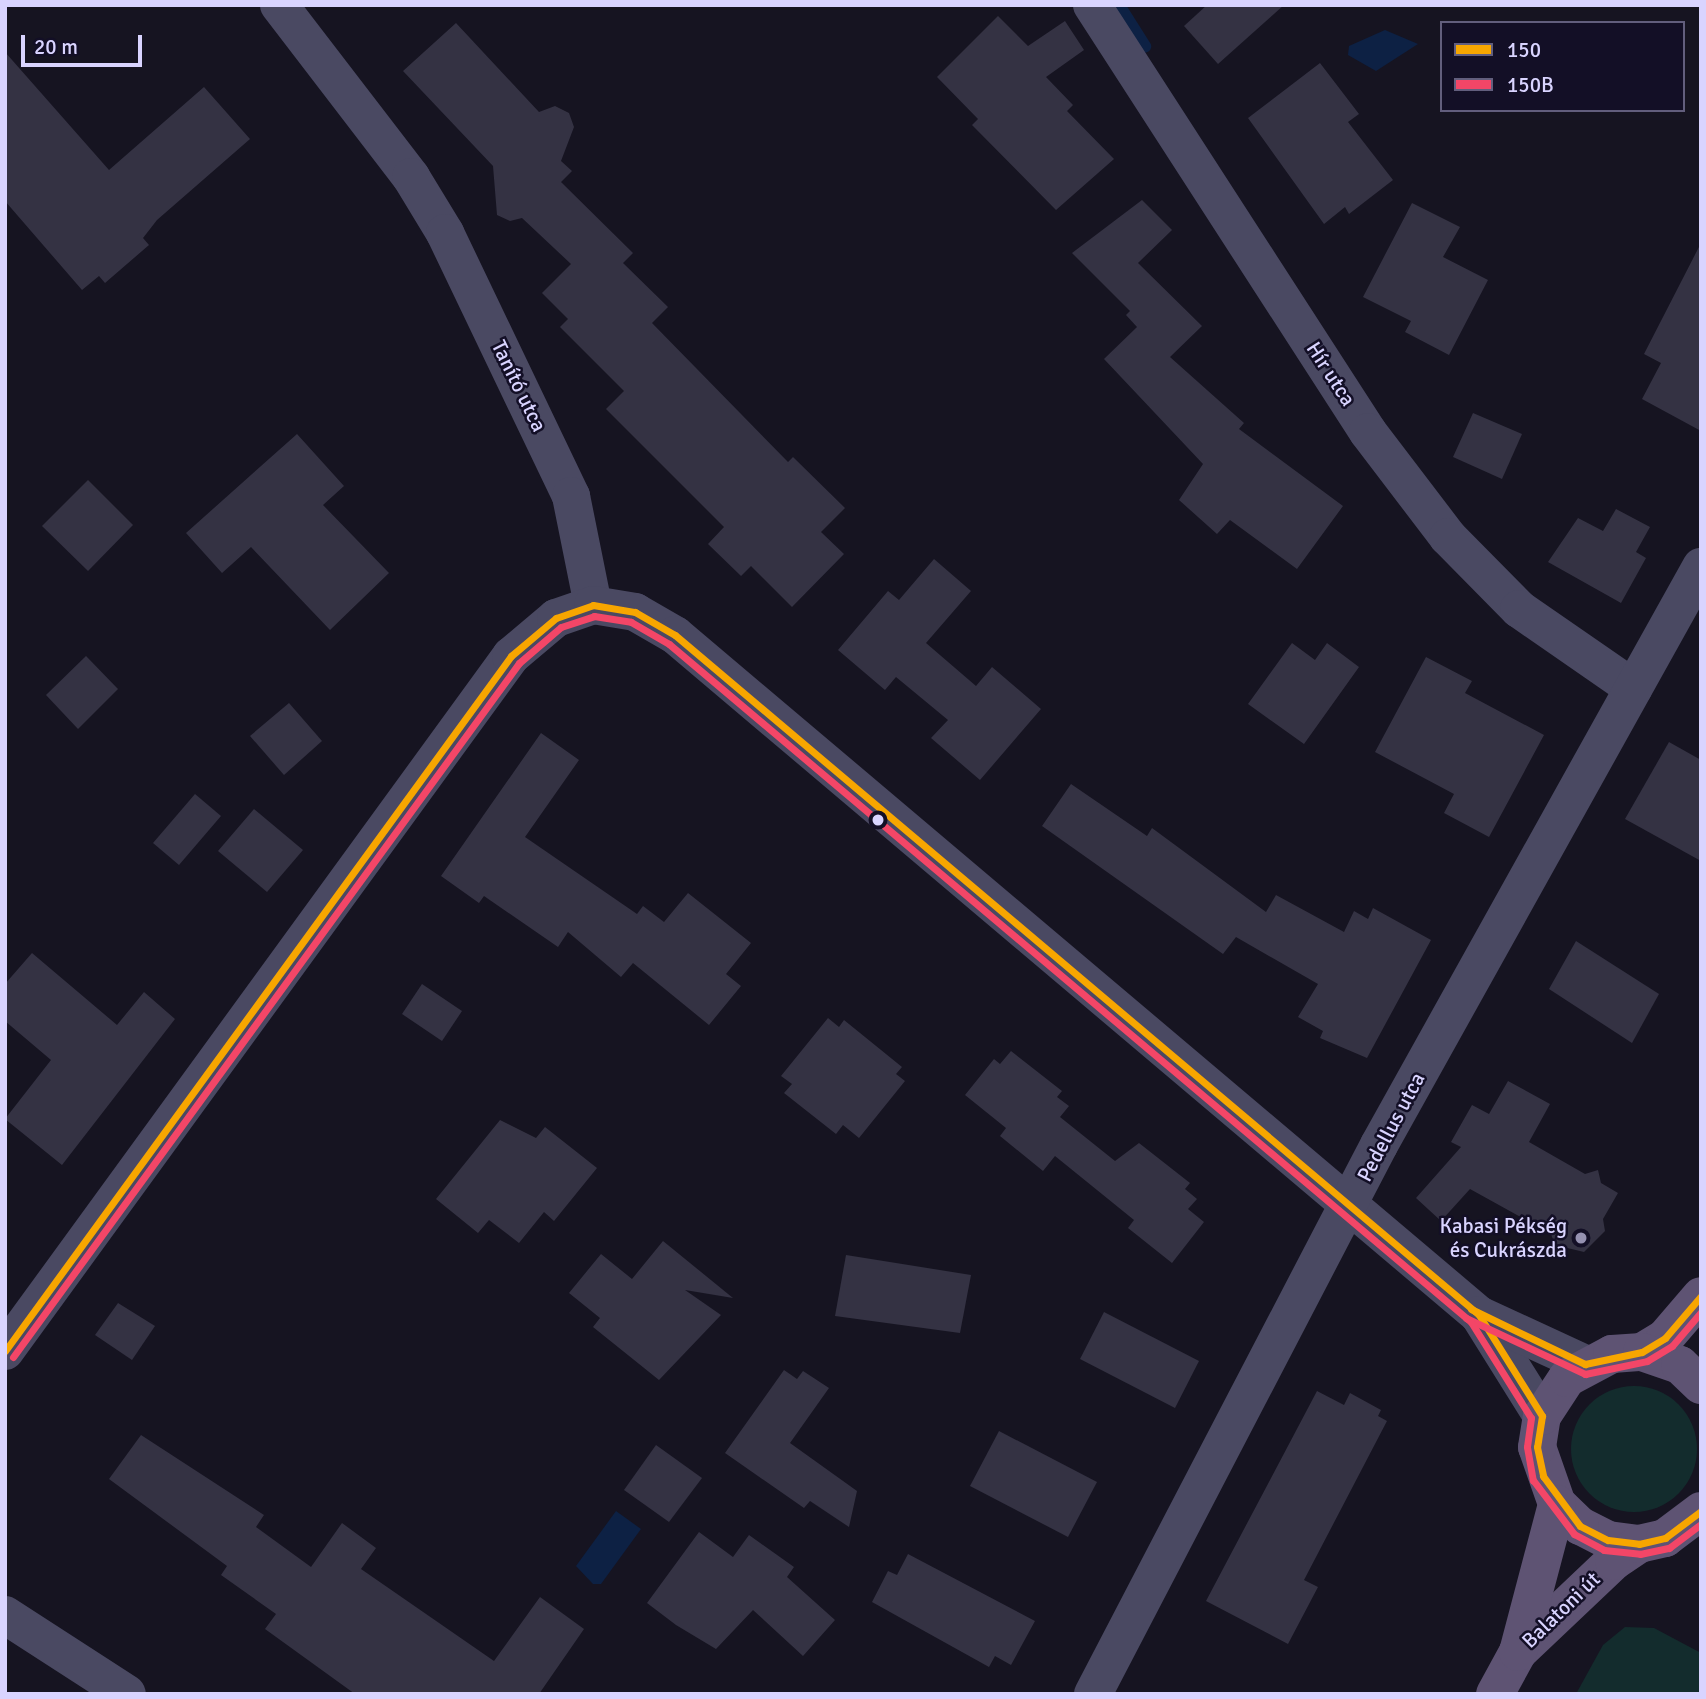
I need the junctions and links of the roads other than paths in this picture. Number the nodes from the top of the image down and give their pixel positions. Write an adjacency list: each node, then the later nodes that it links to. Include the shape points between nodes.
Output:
1 (278, 5): 4 (street, Tanító utca, via 411,177 445,233 571,496)
2 (1092, 5): 5 (street, Hír utca, via 1368,432 1448,537 1519,609)
3 (1701, 567): 5 (street, Pedellus utca)
4 (593, 605): 6 (street, via 635,612 676,635); 9 (street, via 556,618 511,656)
5 (1633, 688): 6 (street, Pedellus utca)
6 (1349, 1208): 8 (street); 20 (street, Pedellus utca)
7 (1701, 1296): 10 (main road, Balatoni út, via 1665,1338)
8 (1479, 1315): 11 (street); 13 (street)
9 (5, 1351)
10 (1642, 1352): 11 (main road, Balatoni út); 12 (main road, via 1680,1365)
11 (1585, 1364): 13 (main road, Balatoni út, via 1559,1386)
12 (1701, 1385)
13 (1542, 1416): 14 (main road, Balatoni út, via 1539,1457)
14 (1557, 1504): 16 (main road, Balatoni út, via 1580,1526 1608,1540); 18 (main road, Balatoni út)
15 (1701, 1511): 16 (main road, Balatoni út, via 1665,1538)
16 (1639, 1544): 18 (main road, Balatoni út)
17 (5, 1615): 19 (street)
18 (1518, 1652): 21 (main road, Balatoni út)
19 (127, 1694)
20 (1093, 1694)
21 (1495, 1694)

